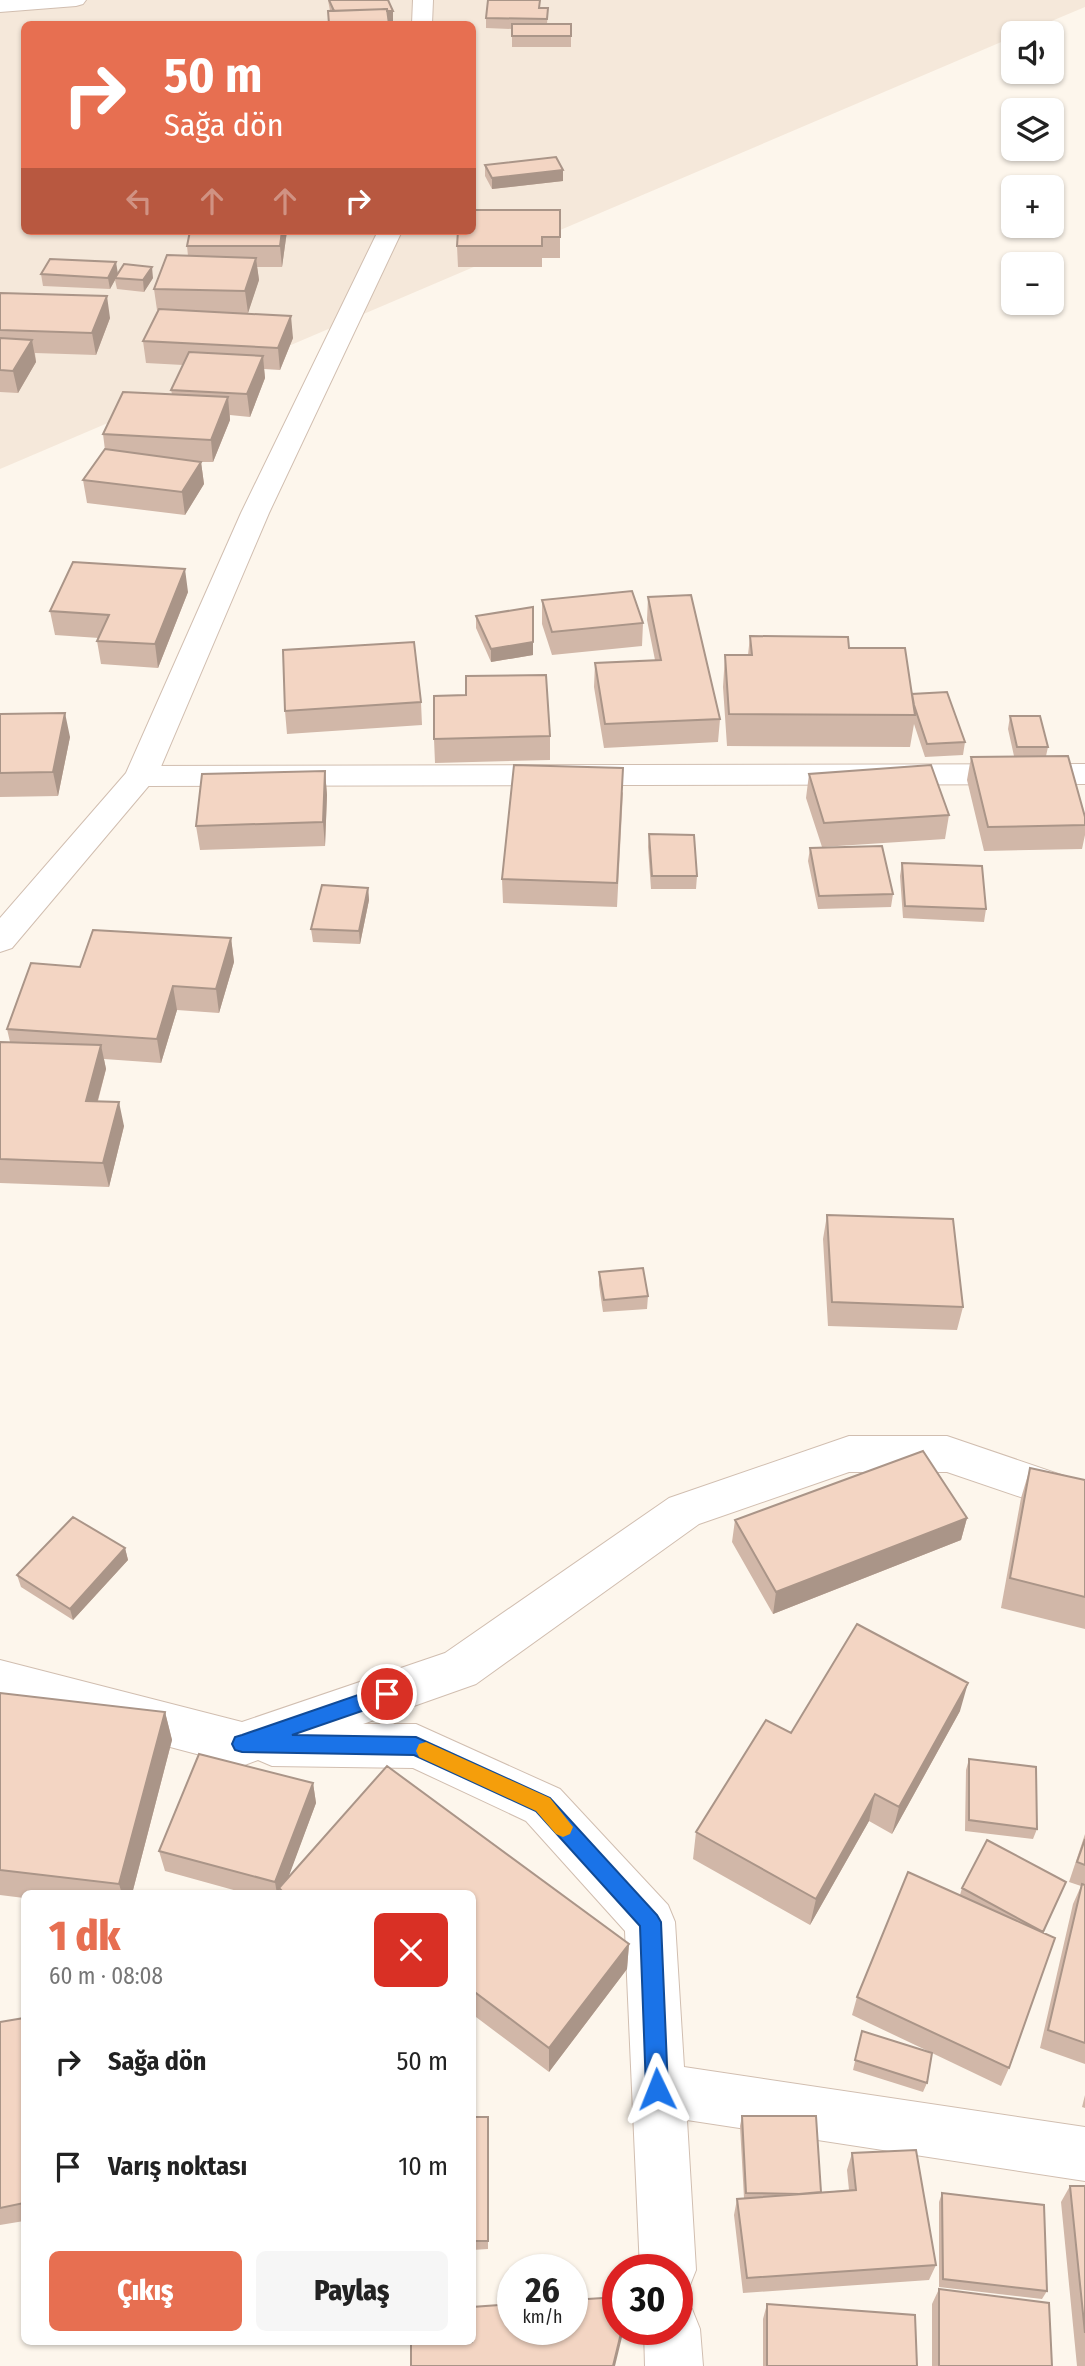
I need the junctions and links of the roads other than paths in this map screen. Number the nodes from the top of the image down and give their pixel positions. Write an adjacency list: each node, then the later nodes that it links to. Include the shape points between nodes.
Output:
1 (76, 0): 3 (street)
2 (423, 0): 4 (street)
3 (0, 6)
4 (422, 21)
5 (388, 235): 7 (street, via 256,513)
6 (1085, 774): 7 (street)
7 (141, 776): 8 (street)
8 (0, 940)
9 (1085, 1502): 11 (street, via 947,1454 849,1454 684,1511 460,1669)
10 (0, 1681): 11 (street)
11 (242, 1744): 12 (street, via 416,1746 543,1805 650,1922)
12 (657, 2089): 13 (street); 14 (street)
13 (1085, 2154)
14 (667, 2254)
15 (673, 2345): 16 (street)
16 (674, 2366)

